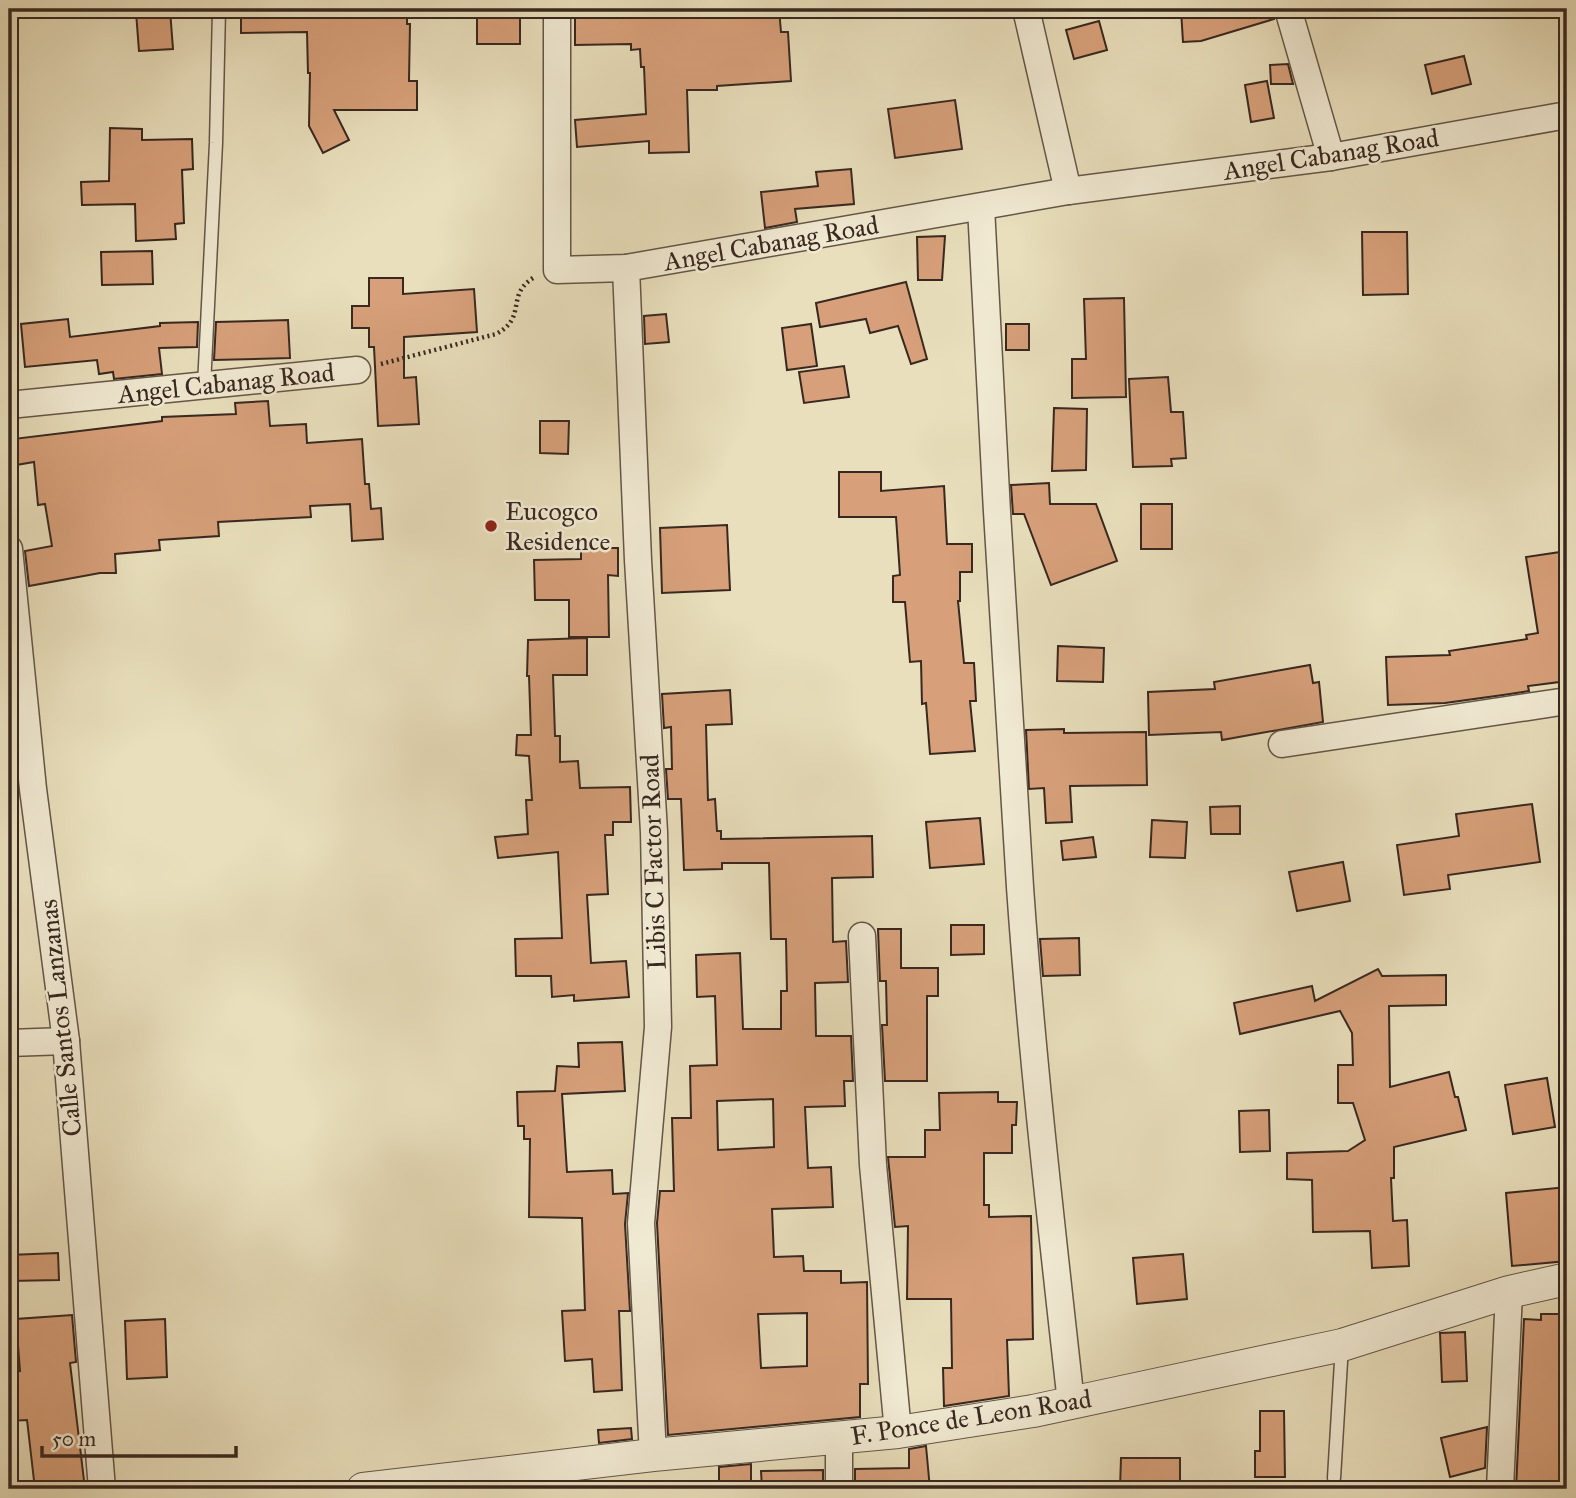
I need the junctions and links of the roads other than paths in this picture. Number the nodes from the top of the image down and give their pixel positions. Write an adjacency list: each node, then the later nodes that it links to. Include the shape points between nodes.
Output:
1 (219, 9): 11 (lane)
2 (557, 9): 9 (street, Angel Cabanag Road, via 557,270)
3 (1026, 9): 7 (street)
4 (1288, 9): 6 (street)
5 (1567, 116): 6 (street, Angel Cabanag Road)
6 (1331, 157): 7 (street, Angel Cabanag Road)
7 (1068, 191): 8 (street, Angel Cabanag Road)
8 (981, 207): 9 (street, Angel Cabanag Road); 22 (street, via 1020,889)
9 (626, 268): 25 (street, Libis C Factor Road, via 654,846 658,1027 641,1223)
10 (358, 370): 11 (street, Angel Cabanag Road)
11 (204, 386): 12 (street, Angel Cabanag Road)
12 (9, 405)
13 (9, 549): 17 (street, Calle Santos Lanzanas, via 33,789)
14 (1567, 701): 15 (street)
15 (1282, 744)
16 (862, 936): 23 (street, via 873,1165)
17 (66, 1041): 18 (street); 27 (street, Calle Santos Lanzanas)
18 (9, 1043)
19 (1567, 1279): 20 (street, F. Ponce de Leon Road)
20 (1509, 1293): 21 (street, F. Ponce de Leon Road); 30 (street)
21 (1342, 1345): 22 (street, F. Ponce de Leon Road); 26 (lane)
22 (1071, 1403): 23 (street, F. Ponce de Leon Road)
23 (898, 1432): 24 (street, F. Ponce de Leon Road)
24 (839, 1438): 25 (street, F. Ponce de Leon Road); 29 (street)
25 (653, 1455): 28 (street, F. Ponce de Leon Road)
26 (1334, 1478)
27 (102, 1489)
28 (363, 1489)
29 (839, 1489)
30 (1500, 1489)

